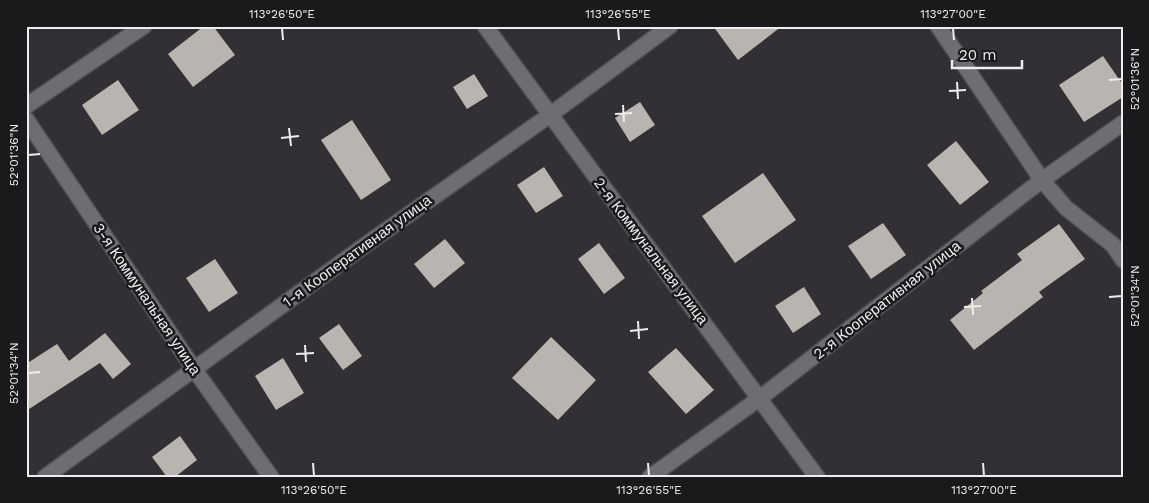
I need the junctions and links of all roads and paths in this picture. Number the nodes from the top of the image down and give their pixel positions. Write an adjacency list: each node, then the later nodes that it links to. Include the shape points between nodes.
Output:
1 (144, 26): 5 (street)
2 (485, 26): 6 (street, 2-я Коммунальная улица)
3 (670, 26): 6 (street, 1-я Кооперативная улица)
4 (938, 26): 9 (street)
5 (26, 106)
6 (550, 115): 11 (street, 1-я Кооперативная улица); 12 (street, 2-я Коммунальная улица)
7 (26, 119): 11 (street, 3-я Коммунальная улица)
8 (1123, 123): 9 (street, 2-я Кооперативная улица)
9 (1042, 180): 10 (street, via 1066,208 1113,245); 12 (street, 2-я Кооперативная улица)
10 (1123, 260)
11 (194, 368): 13 (street, 1-я Кооперативная улица); 14 (street, 3-я Коммунальная улица)
12 (760, 398): 15 (street, 2-я Кооперативная улица); 16 (street, 2-я Коммунальная улица)
13 (45, 477)
14 (270, 477)
15 (650, 477)
16 (817, 477)

